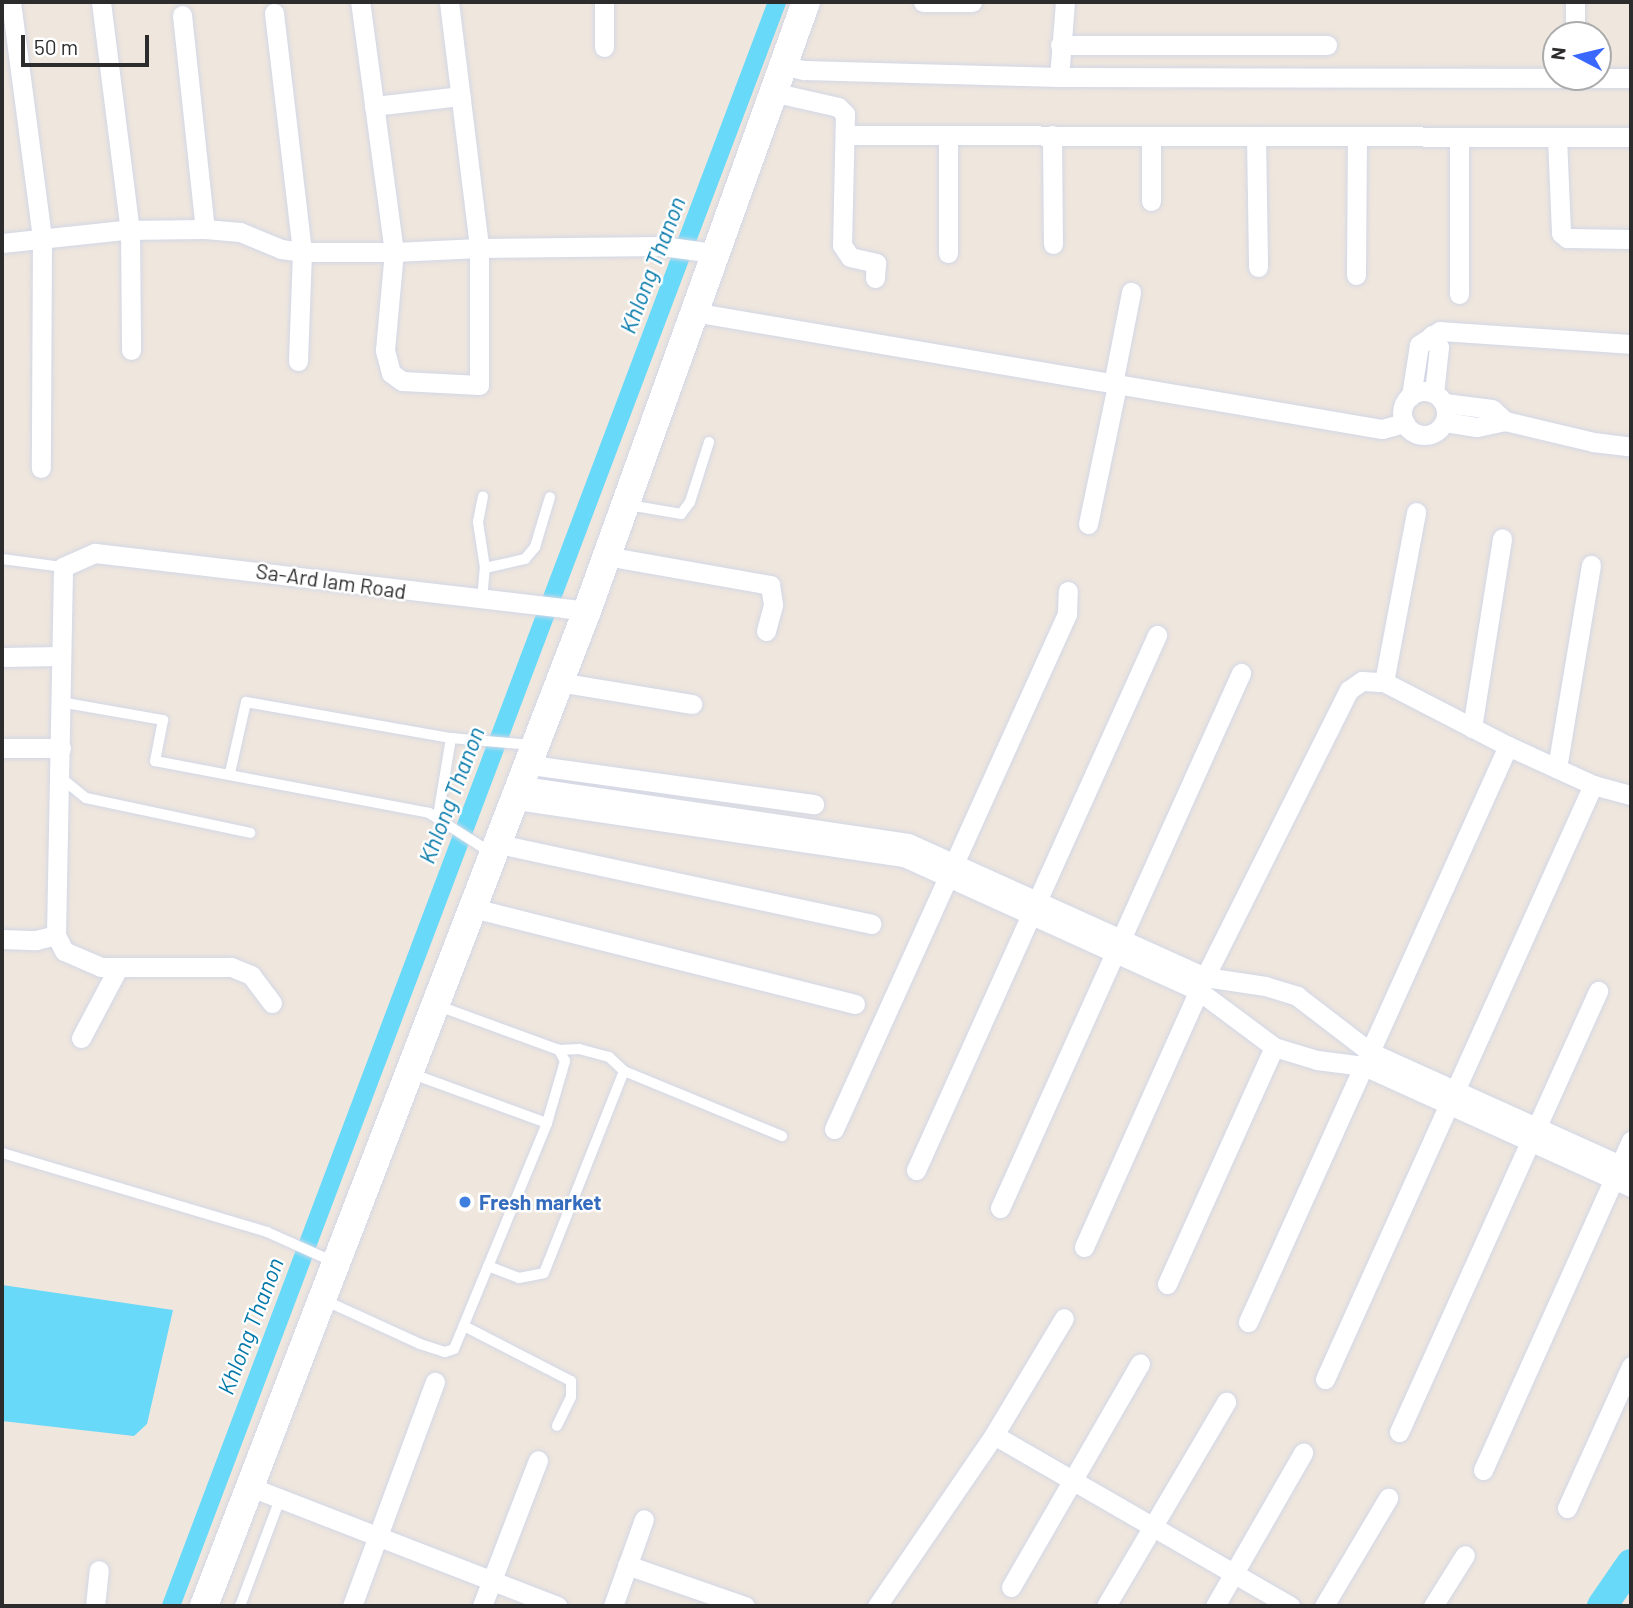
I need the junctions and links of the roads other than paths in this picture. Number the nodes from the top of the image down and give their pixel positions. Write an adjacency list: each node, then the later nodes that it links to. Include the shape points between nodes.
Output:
1 (11, 2): 37 (street)
2 (101, 2): 36 (street)
3 (360, 2): 24 (street)
4 (449, 2): 23 (street)
5 (604, 2): 16 (street)
6 (806, 2): 17 (street)
7 (923, 2): 8 (street)
8 (972, 2)
9 (1065, 2): 14 (street)
10 (1575, 2): 13 (street)
11 (274, 13): 42 (street)
12 (182, 15): 35 (street)
13 (1575, 21)
14 (1060, 45): 15 (street); 18 (street)
15 (1327, 45)
16 (604, 47)
17 (782, 65): 18 (street, via 804,70); 22 (street)
18 (1059, 77): 19 (street)
19 (1542, 77)
20 (1612, 78): 21 (street)
21 (1631, 78)
22 (772, 92): 25 (street, via 840,108); 44 (street)
23 (460, 96): 24 (street); 41 (street)
24 (374, 106): 43 (street)
25 (848, 135): 26 (street); 48 (street, via 842,245 849,257 876,263)
26 (948, 135): 27 (street); 45 (street)
27 (1052, 135): 28 (street); 40 (street)
28 (1151, 136): 29 (street); 34 (street)
29 (1256, 136): 30 (street); 46 (street)
30 (1357, 136): 31 (street); 47 (street)
31 (1459, 136): 32 (street); 50 (street)
32 (1557, 137): 33 (street); 38 (street, via 1561,233 1567,238)
33 (1631, 137)
34 (1151, 201)
35 (205, 229): 36 (street); 42 (street, via 240,232 281,249)
36 (130, 230): 37 (street); 54 (street)
37 (42, 239): 39 (street); 62 (street)
38 (1631, 239)
39 (2, 243)
40 (1053, 244)
41 (479, 248): 43 (street); 43 (street, via 479,385 402,381 391,373 385,351); 44 (street, via 662,246)
42 (302, 252): 43 (street); 55 (street)
43 (394, 252)
44 (707, 252): 51 (street)
45 (948, 253)
46 (1258, 267)
47 (1356, 275)
48 (875, 278)
49 (1130, 292): 56 (street)
50 (1459, 294)
51 (693, 312): 56 (street); 65 (street)
52 (1432, 335): 53 (street, via 1449,330); 57 (street, via 1419,345); 58 (street, via 1440,347)
53 (1631, 344)
54 (131, 350)
55 (298, 360)
56 (1115, 385): 59 (street, via 1382,429); 67 (street)
57 (1410, 396): 58 (street); 59 (street, via 1404,404)
58 (1441, 406): 59 (street, via 1439,430 1420,435); 61 (street, via 1492,410 1505,421)
59 (1405, 423)
60 (709, 442): 65 (lane, via 690,502 681,514)
61 (1631, 447)
62 (41, 468)
63 (483, 496): 73 (lane, via 478,522)
64 (550, 497): 73 (lane, via 535,547 525,559)
65 (625, 504): 69 (street)
66 (1416, 512): 83 (street)
67 (1088, 524)
68 (1502, 538): 86 (street)
69 (606, 556): 76 (street); 77 (street, via 770,585 773,605)
70 (2, 559): 71 (lane)
71 (70, 563): 75 (street, Sa-Ard Iam Road, via 95,554); 79 (street)
72 (1591, 565): 92 (street)
73 (485, 568): 75 (lane)
74 (1068, 591): 101 (street, via 1068,614)
75 (492, 601): 76 (street, Sa-Ard Iam Road)
76 (577, 610): 82 (street)
77 (766, 631)
78 (1157, 635): 103 (street)
79 (61, 656): 80 (street); 84 (street)
80 (2, 657)
81 (1241, 673): 107 (street)
82 (558, 682): 85 (street); 91 (street)
83 (1384, 682): 86 (street); 109 (street, via 1362,681 1349,691)
84 (60, 702): 90 (street); 93 (lane, via 163,720 155,761)
85 (692, 704)
86 (1472, 728): 88 (street)
87 (451, 738): 91 (lane, via 478,740); 93 (lane, via 246,702); 98 (lane)
88 (1508, 746): 92 (street); 117 (street)
89 (2, 748): 90 (street)
90 (61, 748): 94 (street)
91 (518, 767): 97 (street); 100 (street); 101 (street, via 860,843)
92 (1557, 768): 95 (street)
93 (230, 773): 98 (lane)
94 (60, 777): 99 (lane, via 86,798); 105 (street)
95 (1593, 785): 96 (street); 120 (street)
96 (1631, 795)
97 (814, 804)
98 (438, 816): 100 (lane)
99 (250, 833)
100 (486, 846): 102 (street); 104 (street)
101 (951, 870): 103 (street); 122 (street)
102 (469, 907): 112 (street); 113 (street)
103 (1034, 908): 107 (street); 127 (street)
104 (871, 924)
105 (56, 935): 106 (street, via 36,940); 108 (street, via 72,956)
106 (2, 939)
107 (1118, 946): 109 (street); 129 (street)
108 (117, 970): 111 (street, via 231,967 251,975); 114 (street)
109 (1202, 984): 115 (street); 117 (street, via 1265,986 1297,996); 130 (street)
110 (1598, 991): 123 (street)
111 (271, 1003)
112 (432, 1004): 116 (lane); 118 (street)
113 (855, 1004)
114 (81, 1038)
115 (1274, 1046): 117 (street, via 1317,1060); 133 (street)
116 (559, 1050): 119 (lane, via 579,1049 609,1057); 121 (lane, via 565,1061)
117 (1367, 1059): 120 (street); 136 (street)
118 (406, 1071): 121 (lane); 131 (street)
119 (624, 1071): 124 (lane); 132 (lane, via 544,1273 519,1278)
120 (1452, 1098): 123 (street); 140 (street)
121 (547, 1123): 132 (lane)
122 (834, 1129)
123 (1533, 1134): 128 (street); 144 (street)
124 (782, 1136)
125 (1631, 1141): 128 (street)
126 (2, 1153): 131 (lane, via 267,1232)
127 (916, 1170)
128 (1624, 1176): 148 (street)
129 (1000, 1208)
130 (1084, 1247)
131 (327, 1259): 134 (street)
132 (488, 1266): 137 (lane)
133 (1167, 1284)
134 (320, 1298): 137 (lane, via 445,1352 454,1349); 150 (street)
135 (1064, 1318): 145 (street)
136 (1248, 1322)
137 (464, 1326): 143 (lane, via 571,1381 571,1397)
138 (1140, 1364): 149 (street)
139 (1631, 1366): 153 (street)
140 (1325, 1379)
141 (435, 1382): 156 (street)
142 (1226, 1402): 155 (street)
143 (557, 1426)
144 (1399, 1432)
145 (994, 1436): 149 (street); 173 (street)
146 (1303, 1453): 160 (street)
147 (538, 1460): 161 (street)
148 (1483, 1470)
149 (1071, 1480): 155 (street); 163 (street)
150 (248, 1486): 152 (street); 165 (street)
151 (1388, 1498): 177 (street)
152 (280, 1499): 156 (street); 166 (lane)
153 (1567, 1508)
154 (644, 1519): 158 (street)
155 (1153, 1530): 160 (street); 174 (street)
156 (377, 1536): 161 (street); 167 (street)
157 (1465, 1555): 178 (street)
158 (627, 1565): 162 (street); 170 (street)
159 (99, 1570): 164 (street)
160 (1234, 1574): 175 (street); 176 (street)
161 (492, 1581): 168 (street); 169 (street)
162 (691, 1587): 171 (street); 172 (street)
163 (1011, 1587)
164 (95, 1606)
165 (204, 1606)
166 (240, 1606)
167 (352, 1606)
168 (482, 1606)
169 (558, 1606)
170 (612, 1606)
171 (684, 1606)
172 (745, 1606)
173 (877, 1606)
174 (1107, 1606)
175 (1215, 1606)
176 (1290, 1606)
177 (1324, 1606)
178 (1433, 1606)

